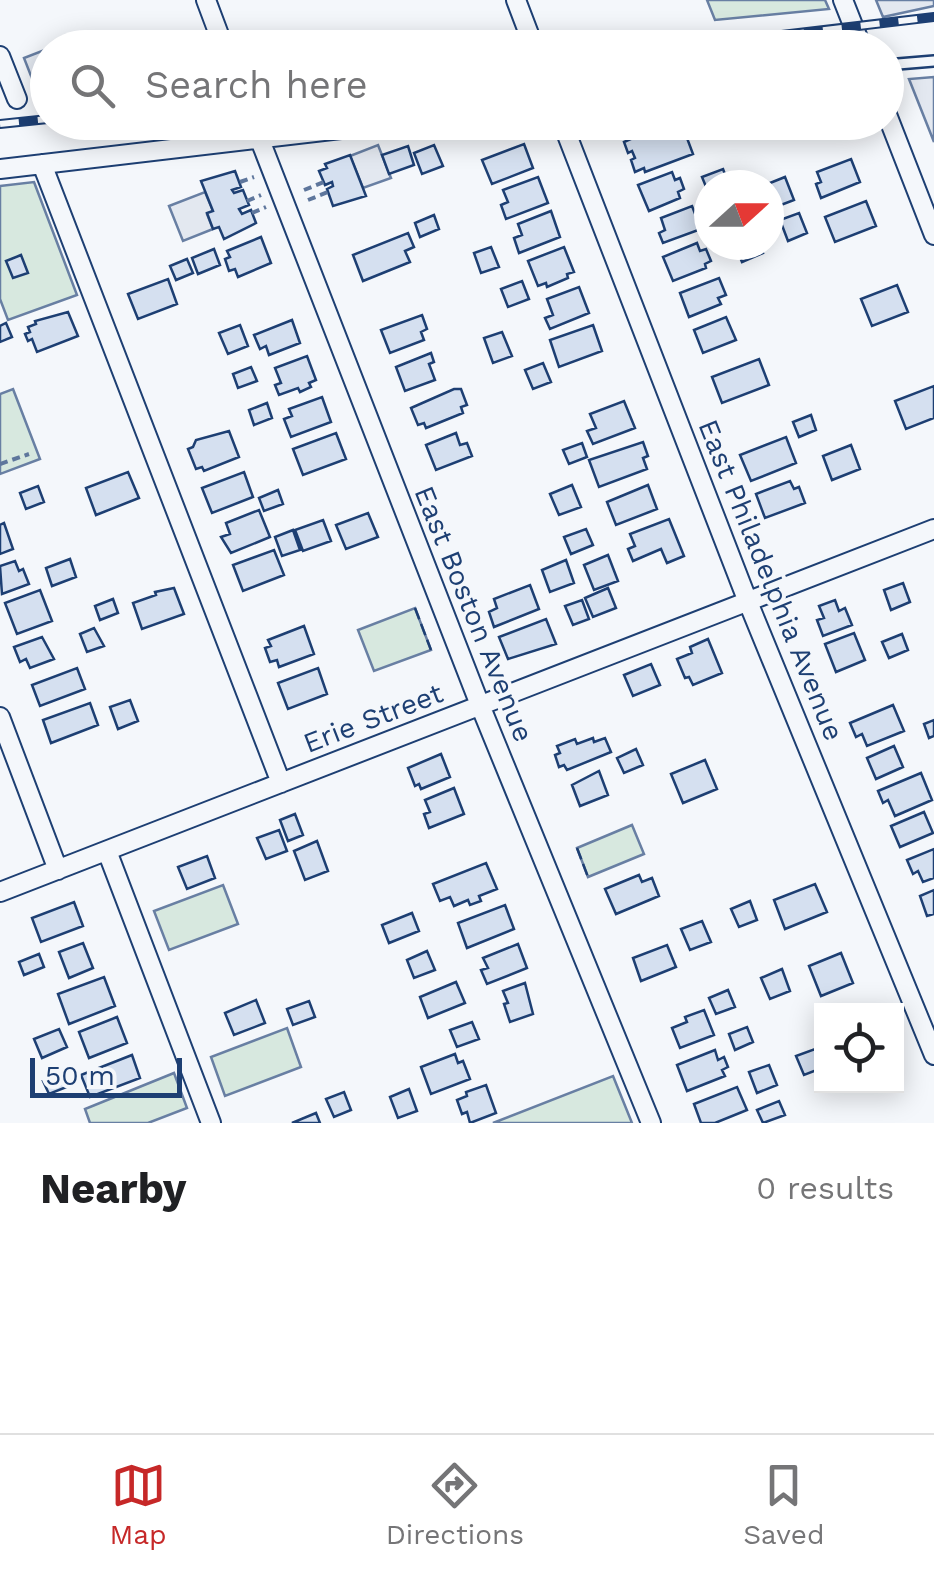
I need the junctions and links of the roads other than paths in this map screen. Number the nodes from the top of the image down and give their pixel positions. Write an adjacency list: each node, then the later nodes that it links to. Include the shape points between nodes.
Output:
1 (206, 0): 4 (street)
2 (516, 0): 5 (street)
3 (844, 0): 6 (street)
4 (217, 30)
5 (527, 30)
6 (855, 30)
7 (0, 56): 10 (street)
8 (934, 61): 9 (lane)
9 (904, 64)
10 (17, 99)
11 (198, 140): 15 (street)
12 (260, 140): 20 (street, East Boston Avenue)
13 (569, 140): 19 (street, East Philadelphia Avenue)
14 (897, 140): 17 (street)
15 (42, 164): 16 (street); 22 (street)
16 (0, 169)
17 (934, 235)
18 (934, 529): 19 (street, Erie Street)
19 (748, 602): 20 (street, Erie Street); 26 (street, East Philadelphia Avenue)
20 (480, 706): 22 (street, Erie Street); 28 (street, East Boston Avenue)
21 (0, 717): 24 (street)
22 (281, 783): 23 (street, Erie Street)
23 (107, 851): 24 (street, Erie Street); 27 (street)
24 (58, 870): 25 (street, Erie Street)
25 (0, 892)
26 (934, 1055)
27 (211, 1123)
28 (651, 1123)

